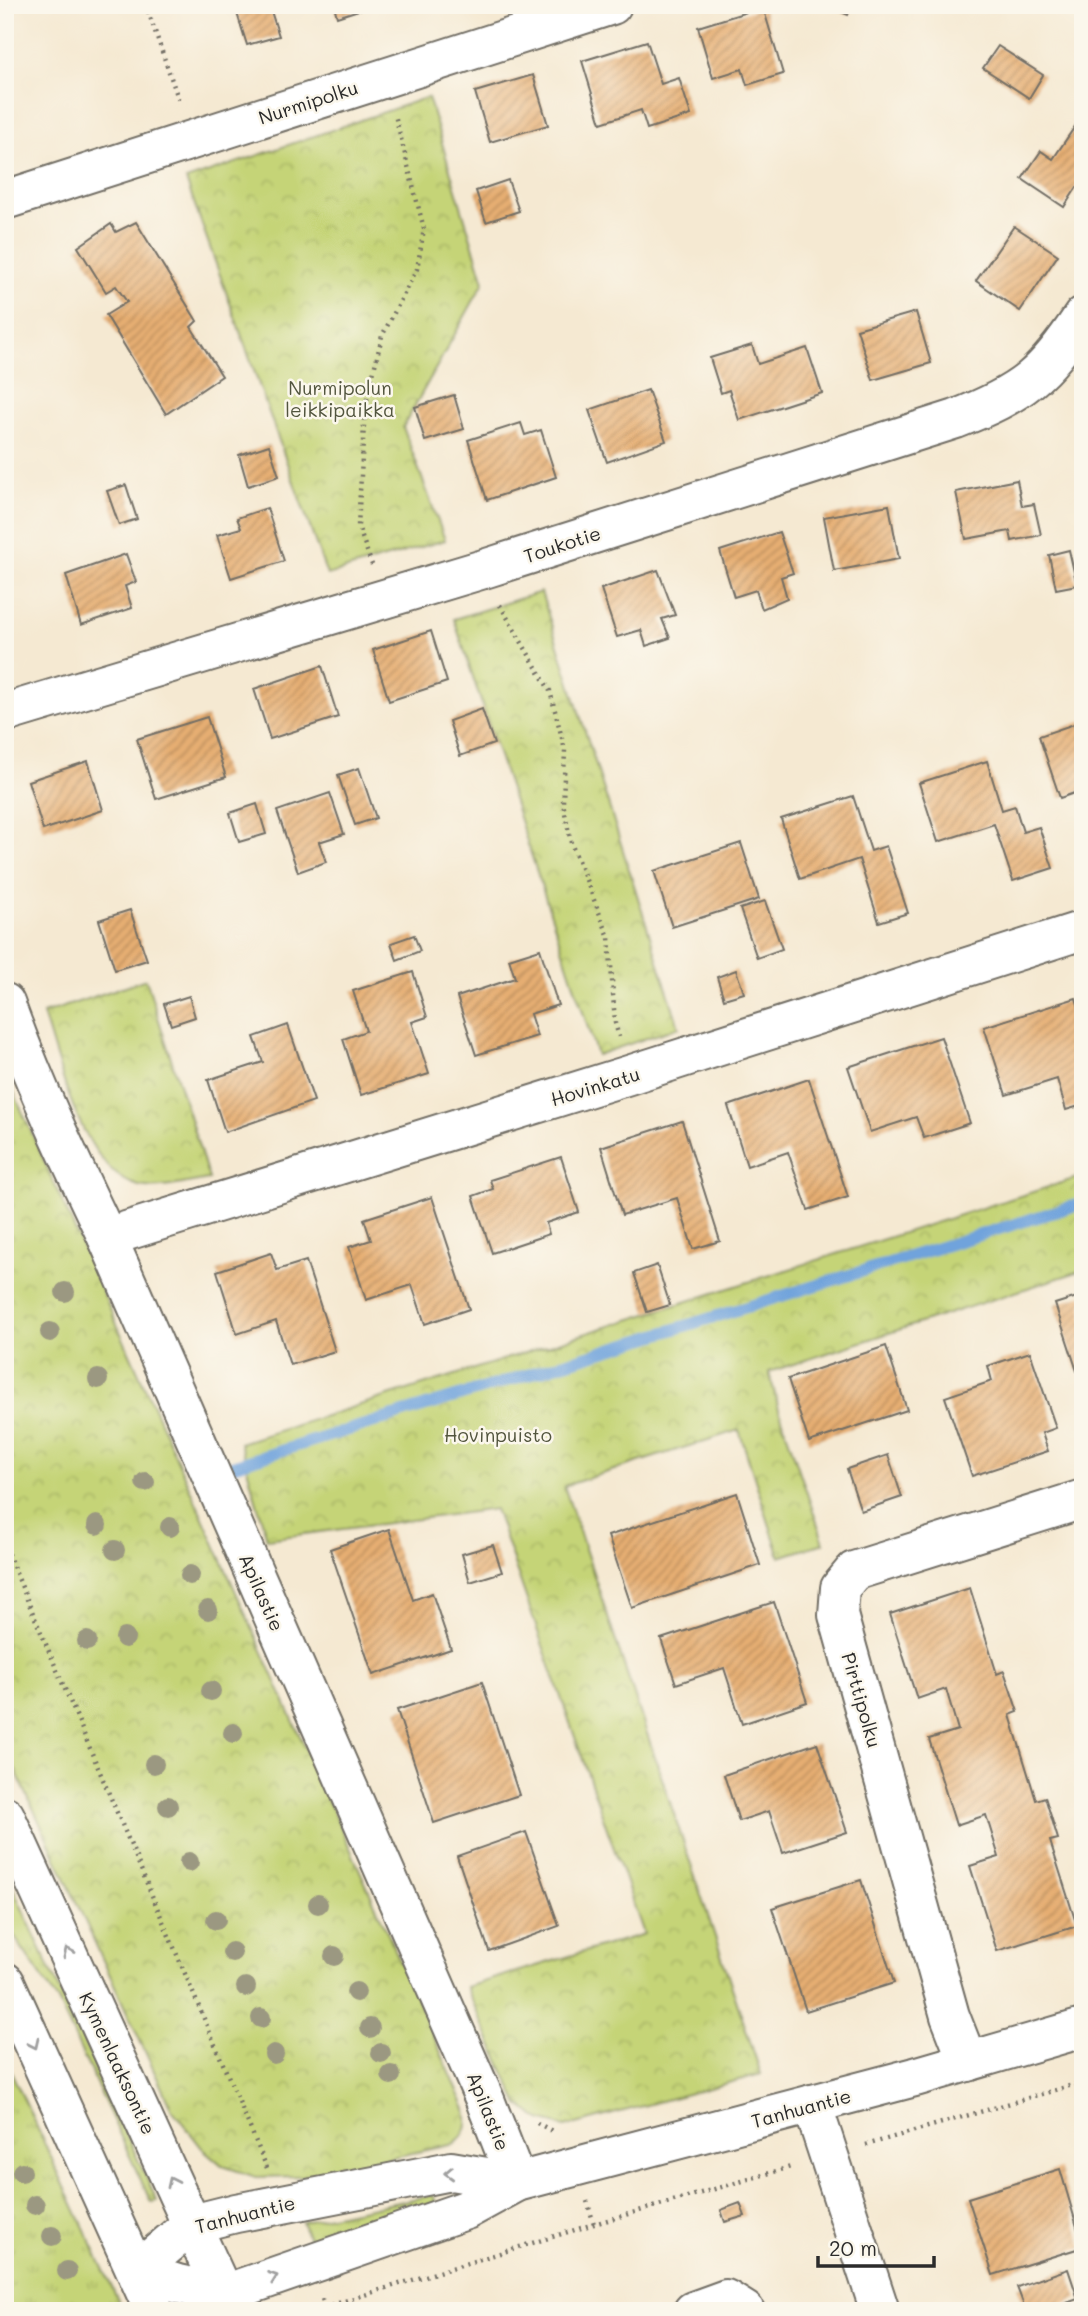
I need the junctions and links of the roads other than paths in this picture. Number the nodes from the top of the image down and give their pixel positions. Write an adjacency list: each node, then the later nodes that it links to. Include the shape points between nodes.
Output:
1 (612, 5): 2 (street, Nurmipolku)
2 (5, 200)
3 (1083, 316): 4 (street, Toukotie, via 1039,374 995,404 956,419 487,568)
4 (5, 713)
5 (1083, 930): 7 (street, Hovinkatu)
6 (5, 1003): 7 (street, Apilastie, via 41,1097)
7 (107, 1237): 14 (street, Apilastie)
8 (1083, 1499): 12 (street, Pirttipolku, via 854,1571 840,1588 838,1615 950,2016)
9 (5, 1816): 15 (street, Kymenlaaksontie, one-way to 9)
10 (5, 1982): 16 (street, one-way to 16)
11 (1083, 2028): 12 (street, Tanhuantie)
12 (968, 2062): 13 (street, Tanhuantie)
13 (812, 2105): 14 (street, Tanhuantie); 21 (street)
14 (517, 2182): 15 (street, Tanhuantie, one-way to 15, via 451,2171); 17 (street, Tanhuantie, one-way to 14, via 466,2210)
15 (192, 2224): 16 (street, Tanhuantie); 17 (street, Kymenlaaksontie)
16 (137, 2271): 17 (street); 18 (street)
17 (227, 2302)
18 (154, 2311)
19 (693, 2311): 20 (street, via 726,2299)
20 (745, 2311)
21 (880, 2311)

